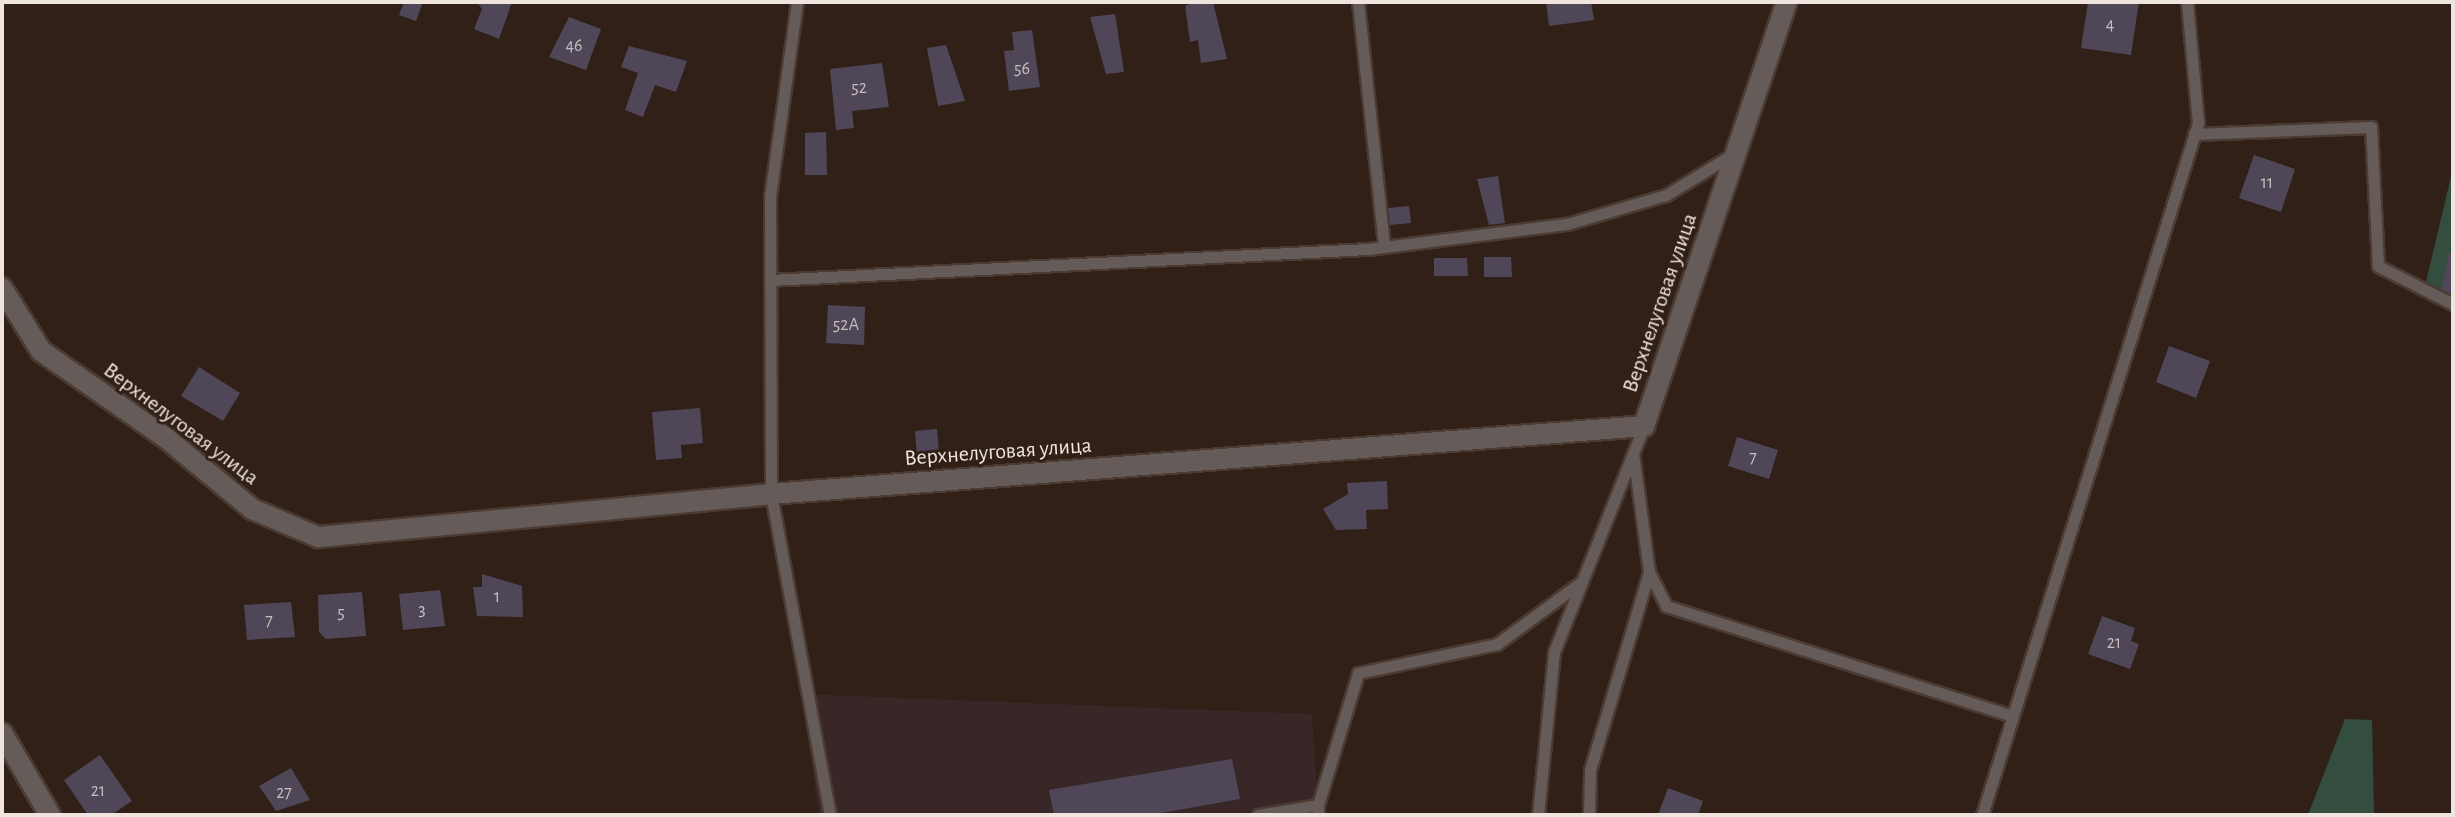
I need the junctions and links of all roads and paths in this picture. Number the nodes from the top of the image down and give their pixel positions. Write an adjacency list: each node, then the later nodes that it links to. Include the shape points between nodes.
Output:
1 (797, 2): 8 (lane, via 770,196)
2 (1358, 2): 7 (lane)
3 (1787, 2): 6 (street, Верхнелуговая улица)
4 (2187, 2): 5 (lane)
5 (2194, 134): 10 (lane, via 2371,127 2378,266); 16 (lane)
6 (1737, 152): 7 (lane, via 1666,195 1567,224); 11 (street, Верхнелуговая улица)
7 (1384, 247): 8 (lane)
8 (770, 280): 13 (lane)
9 (2, 288): 13 (street, Верхнелуговая улица, via 41,351 166,438 252,509 318,537)
10 (2453, 304)
11 (1644, 426): 12 (lane); 13 (street, Верхнелуговая улица)
12 (1633, 453): 14 (lane); 15 (lane)
13 (771, 494): 20 (lane)
14 (1649, 572): 16 (lane, via 1666,606); 23 (lane, via 1590,770)
15 (1582, 582): 18 (lane, via 1497,644 1358,673); 22 (lane, via 1554,652)
16 (2012, 716): 24 (lane)
17 (2, 733): 19 (street)
18 (1318, 810): 21 (lane)
19 (50, 815)
20 (830, 815)
21 (1258, 815)
22 (1538, 815)
23 (1589, 815)
24 (1982, 815)

